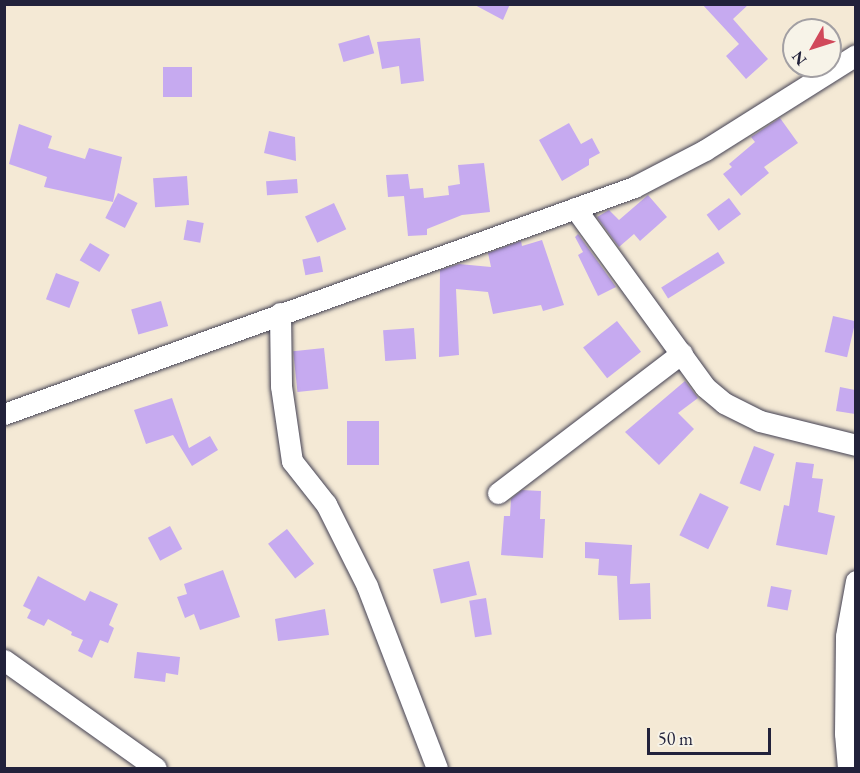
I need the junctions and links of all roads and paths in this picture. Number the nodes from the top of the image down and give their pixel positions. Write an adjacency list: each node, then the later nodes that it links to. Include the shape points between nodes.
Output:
1 (855, 56): 2 (street, via 705,150 634,187)
2 (575, 208): 3 (street); 4 (street)
3 (280, 313): 5 (street); 11 (street, via 282,398 292,462 326,504 367,586)
4 (682, 353): 6 (street, via 705,387 724,403 760,421); 7 (street)
5 (4, 414)
6 (855, 445)
7 (498, 494)
8 (855, 581): 12 (street, via 846,636)
9 (4, 660): 10 (street)
10 (156, 768)
11 (437, 768)
12 (848, 768)

